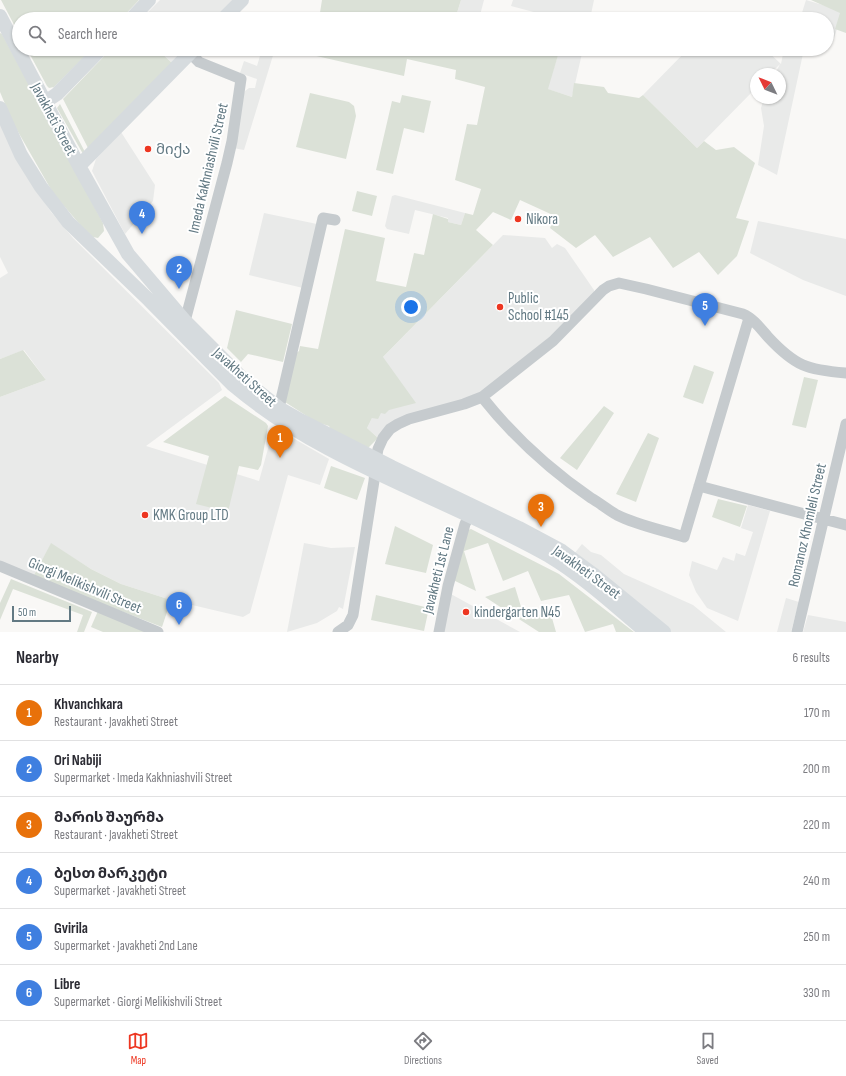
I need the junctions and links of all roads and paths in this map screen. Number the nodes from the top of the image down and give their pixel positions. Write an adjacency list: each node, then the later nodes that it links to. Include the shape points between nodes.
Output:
1 (149, 0): 3 (main road)
2 (242, 0): 4 (main road)
3 (138, 12)
4 (230, 12)
5 (0, 16): 6 (main road, Javakheti Street)
6 (4, 31): 7 (main road, Javakheti Street)
7 (12, 45)
8 (18, 56): 12 (main road, Javakheti Street)
9 (94, 56): 12 (main road, via 57,94)
10 (187, 56): 14 (main road)
11 (195, 56): 19 (street, Imeda Kakhniashvili Street, via 199,62 241,79 227,163)
12 (45, 102): 14 (main road, Javakheti Street)
13 (0, 108): 17 (main road, Javakheti Street, via 21,155 41,187 68,222)
14 (79, 166): 16 (main road, Javakheti Street)
15 (335, 220): 22 (street, via 323,218)
16 (130, 258): 17 (main road, via 128,271); 17 (main road, via 121,251 115,250 110,253); 19 (main road, Javakheti Street)
17 (115, 268): 24 (main road, Javakheti Street, via 246,397 324,447)
18 (749, 318): 20 (street, via 799,364 824,372); 21 (street, via 739,313 646,289 615,284 603,290 553,340); 25 (street)
19 (185, 321): 22 (main road, Javakheti Street, via 244,380)
20 (846, 373)
21 (482, 397): 24 (street, via 398,424 383,438 378,449); 25 (street, via 524,444 559,474 616,514 684,537)
22 (279, 408): 24 (main road, Javakheti Street)
23 (846, 424): 27 (street, Romanoz Khomleli Street)
24 (376, 466): 26 (main road, Javakheti Street); 31 (street, via 353,615 348,625); 34 (main road, Javakheti Street, via 519,528 562,552)
25 (699, 486): 27 (street)
26 (468, 516): 32 (street, Javakheti 1st Lane, via 448,586); 33 (main road, Javakheti Street, via 563,565)
27 (823, 520): 28 (street); 35 (street, Romanoz Khomleli Street)
28 (846, 525)
29 (0, 566): 30 (street, Giorgi Melikishvili Street)
30 (158, 632)
31 (338, 632)
32 (439, 632)
33 (646, 632)
34 (664, 632)
35 (796, 632)

